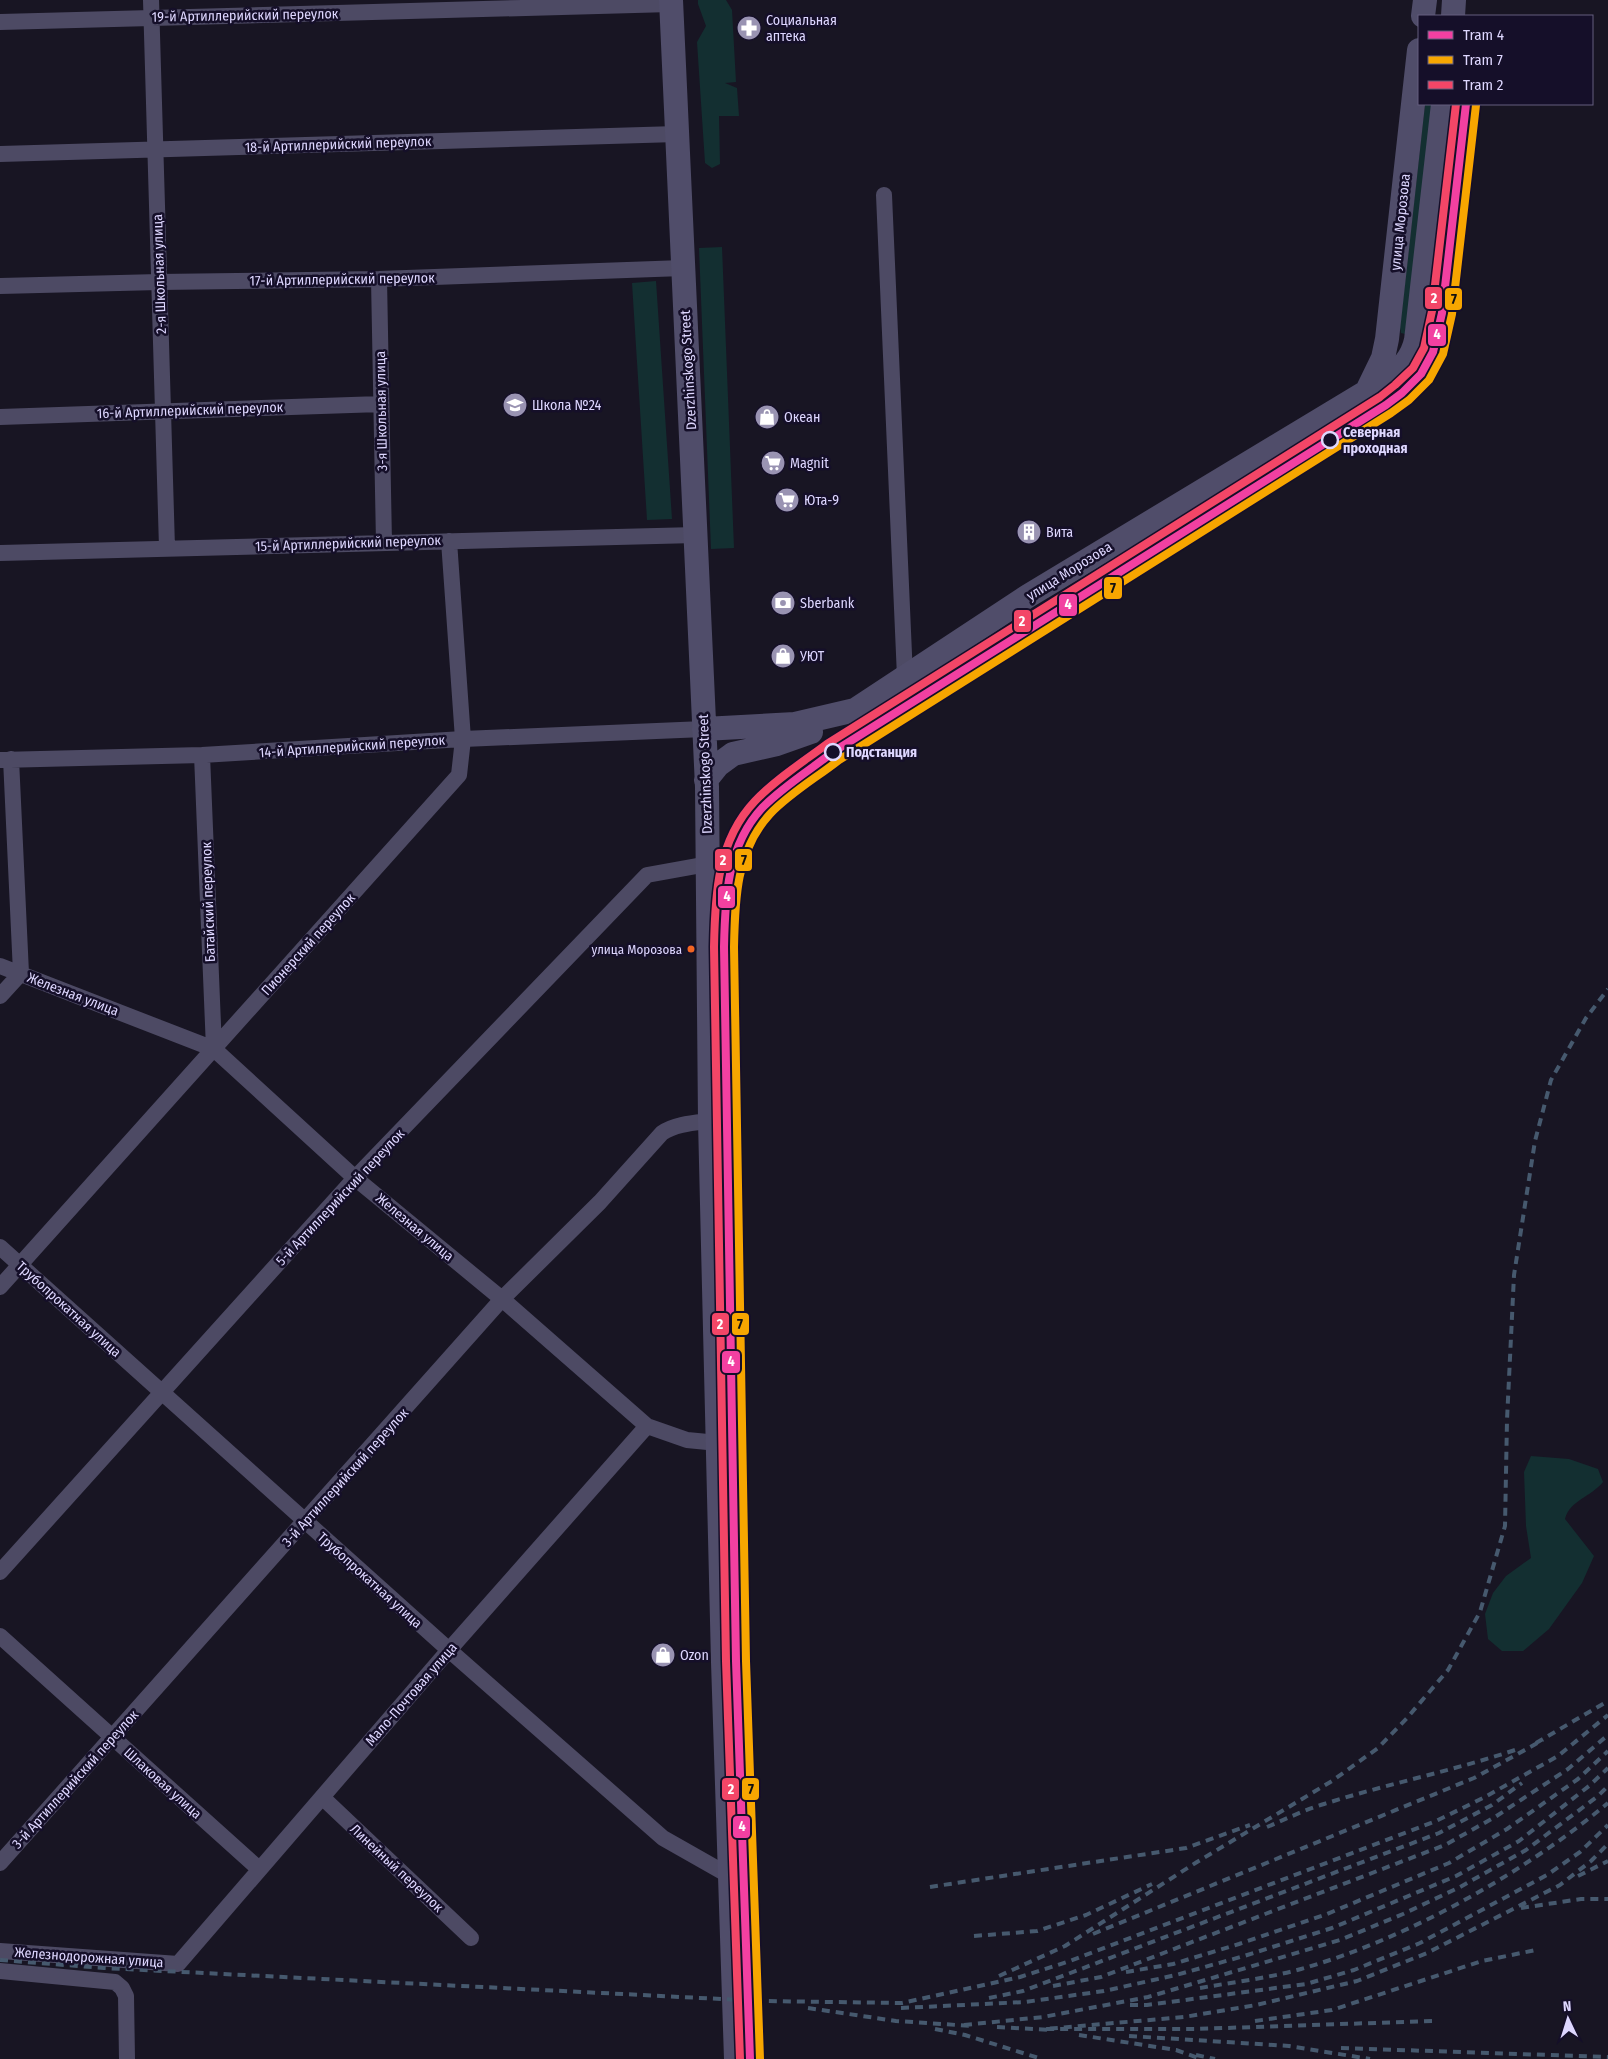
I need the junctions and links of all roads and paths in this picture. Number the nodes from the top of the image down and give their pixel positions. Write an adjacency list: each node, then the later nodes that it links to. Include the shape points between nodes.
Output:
1 (151, 0): 7 (street, 2-я Школьная улица)
2 (1425, 0): 5 (main road)
3 (1454, 0): 6 (main road)
4 (671, 2): 7 (street, 19-й Артиллерийский переулок); 11 (main road, Dzerzhinskogo Street)
5 (1423, 15)
6 (1453, 15)
7 (152, 18): 8 (street, 19-й Артиллерийский переулок); 12 (street, 2-я Школьная улица)
8 (0, 22)
9 (1418, 59): 19 (main road, улица Морозова, via 1387,339)
10 (1443, 105): 19 (main road, улица Морозова, via 1416,340 1410,359)
11 (677, 134): 12 (street, 18-й Артиллерийский переулок); 15 (main road, Dzerzhinskogo Street)
12 (156, 149): 13 (street, 18-й Артиллерийский переулок); 17 (street, 2-я Школьная улица)
13 (0, 154)
14 (884, 195): 28 (street)
15 (683, 268): 16 (street, 17-й Артиллерийский переулок); 23 (main road, Dzerzhinskogo Street)
16 (379, 279): 17 (street, 17-й Артиллерийский переулок); 20 (street, 3-я Школьная улица)
17 (159, 282): 18 (street, 17-й Артиллерийский переулок); 21 (street, 2-я Школьная улица)
18 (0, 286)
19 (1391, 364): 28 (main road, улица Морозова, via 1367,390 1036,591)
20 (381, 404): 21 (street, 16-й Артиллерийский переулок); 25 (street, 3-я Школьная улица)
21 (163, 411): 22 (street, 16-й Артиллерийский переулок); 26 (street, 2-я Школьная улица)
22 (0, 417)
23 (696, 534): 24 (street, 15-й Артиллерийский переулок); 30 (main road, Dzerzhinskogo Street)
24 (449, 541): 25 (street, 15-й Артиллерийский переулок); 31 (street, Пионерский переулок)
25 (384, 543): 26 (street, 15-й Артиллерийский переулок)
26 (167, 548): 27 (street, 15-й Артиллерийский переулок)
27 (0, 553)
28 (905, 677): 29 (main road, улица Морозова)
29 (855, 710): 30 (main road, улица Морозова, via 795,724); 34 (main road, via 806,734 733,754)
30 (704, 729): 31 (street, 14-й Артиллерийский переулок); 34 (main road, Dzerzhinskogo Street)
31 (464, 739): 32 (street, 14-й Артиллерийский переулок); 39 (street, Пионерский переулок, via 459,775)
32 (202, 755): 33 (street, 14-й Артиллерийский переулок); 39 (street, Батайский переулок)
33 (6, 760): 37 (street)
34 (706, 780): 35 (main road, Dzerzhinskogo Street)
35 (708, 864): 40 (main road, Dzerzhinskogo Street); 41 (street, 5-й Артиллерийский переулок, via 647,875)
36 (0, 966): 37 (street, Железная улица)
37 (21, 973): 38 (street); 39 (street, Железная улица)
38 (0, 996)
39 (214, 1049): 41 (street, Железная улица); 43 (street, Пионерский переулок)
40 (710, 1121): 45 (street, 3-й Артиллерийский переулок, via 669,1128 662,1133 600,1202); 48 (main road, Dzerzhinskogo Street)
41 (355, 1178): 45 (street, Железная улица); 46 (street, 5-й Артиллерийский переулок)
42 (0, 1247): 43 (street, Трубопрокатная улица)
43 (20, 1265): 44 (street, Пионерский переулок); 46 (street, Трубопрокатная улица)
44 (0, 1287)
45 (502, 1299): 47 (street, Железная улица); 49 (street, 3-й Артиллерийский переулок)
46 (162, 1393): 49 (street, Трубопрокатная улица); 50 (street, 5-й Артиллерийский переулок)
47 (647, 1426): 48 (street, Железная улица, via 686,1440); 52 (street, Мало-Почтовая улица)
48 (718, 1443): 57 (main road, Dzerzhinskogo Street)
49 (305, 1522): 52 (street, Трубопрокатная улица); 53 (street, 3-й Артиллерийский переулок)
50 (0, 1572)
51 (0, 1636): 53 (street, Шлаковая улица)
52 (449, 1650): 54 (street, Мало-Почтовая улица); 57 (street, Трубопрокатная улица, via 663,1838)
53 (112, 1737): 55 (street, 3-й Артиллерийский переулок); 56 (street, Шлаковая улица)
54 (322, 1797): 56 (street, Мало-Почтовая улица); 58 (street, Линейный переулок)
55 (0, 1863)
56 (259, 1869): 60 (street, Мало-Почтовая улица)
57 (730, 1876): 63 (main road, Dzerzhinskogo Street)
58 (471, 1938)
59 (0, 1951): 60 (street, Железнодорожная улица)
60 (178, 1964)
61 (0, 1971): 62 (street, Железнодорожная улица, via 115,1982 126,1996)
62 (126, 2059)
63 (736, 2059)

